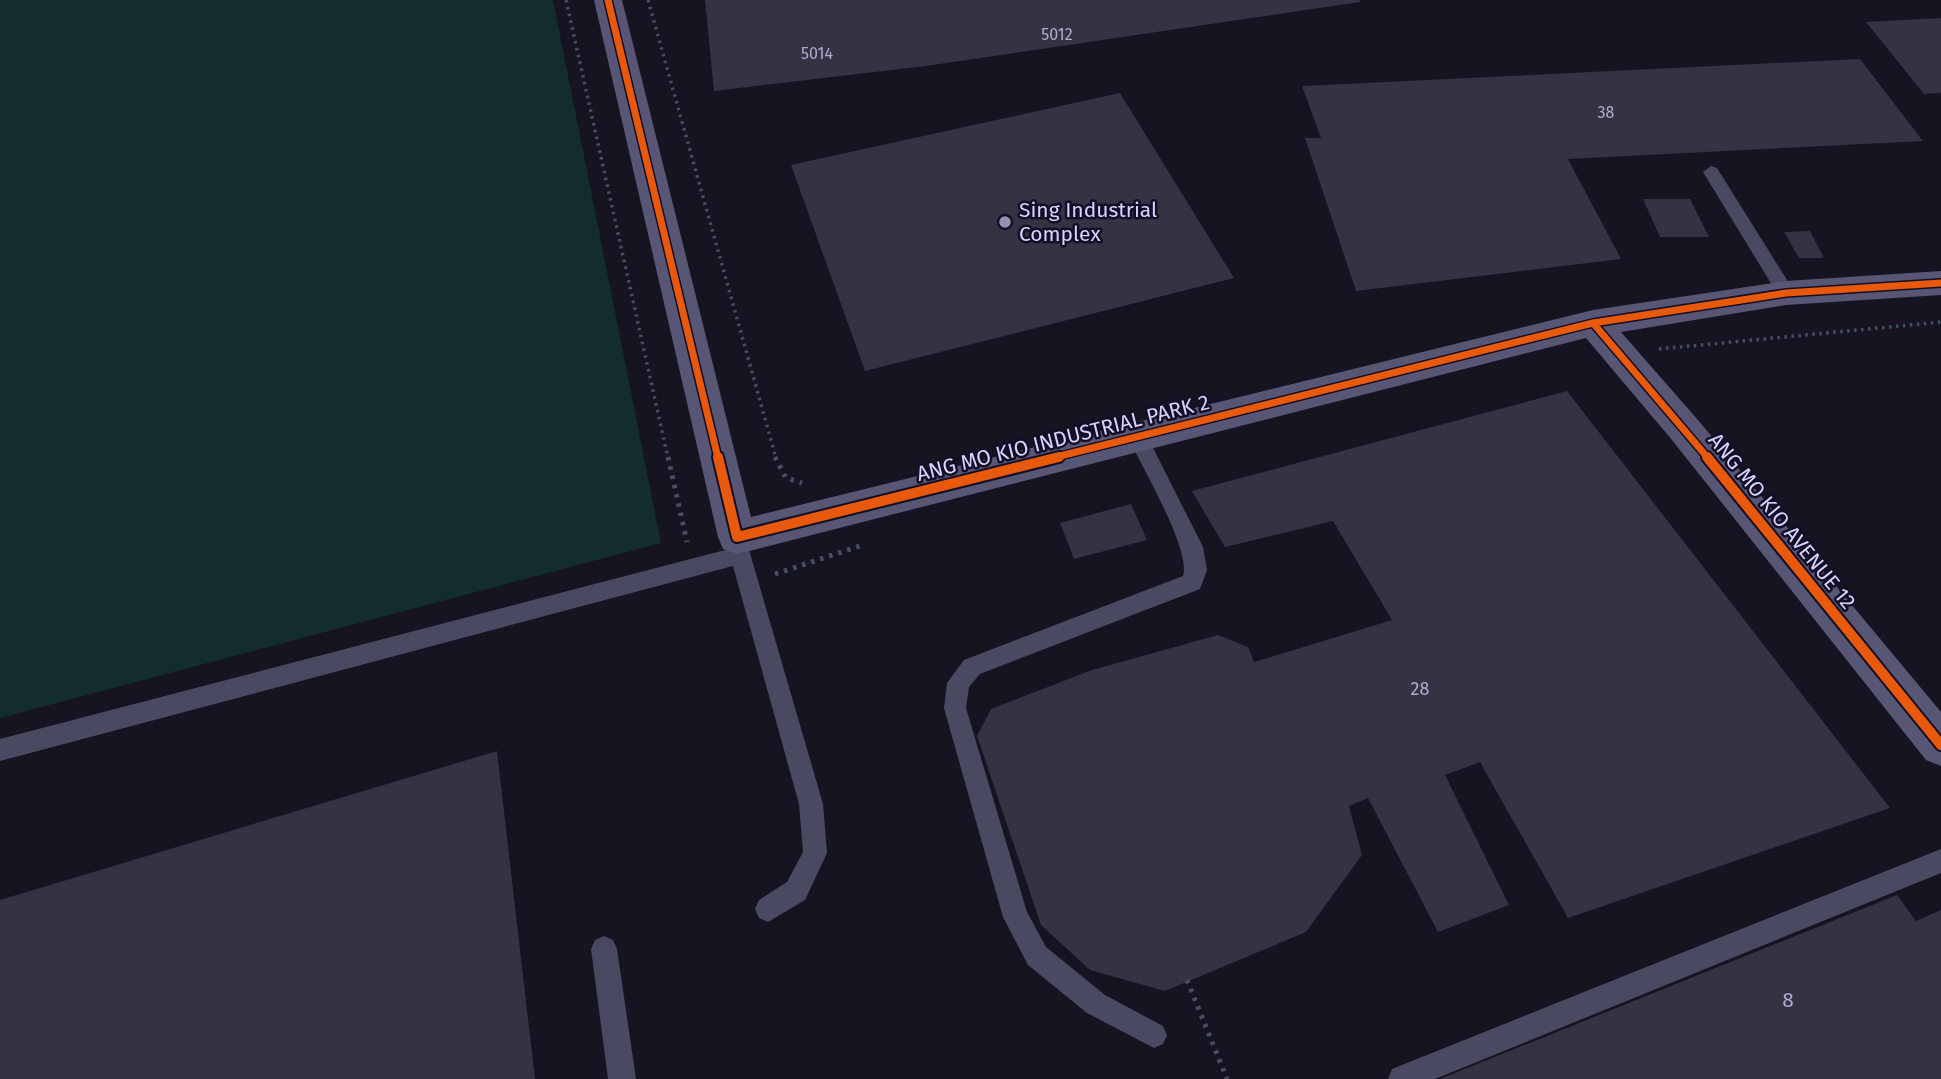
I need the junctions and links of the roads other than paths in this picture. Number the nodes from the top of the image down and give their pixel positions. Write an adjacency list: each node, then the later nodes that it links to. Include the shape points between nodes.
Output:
1 (608, 0): 7 (street)
2 (1711, 172): 4 (lane)
3 (1941, 283): 4 (street, ANG MO KIO INDUSTRIAL PARK 2)
4 (1786, 293): 5 (street, ANG MO KIO INDUSTRIAL PARK 2)
5 (1593, 323): 6 (street, ANG MO KIO INDUSTRIAL PARK 2); 8 (street, ANG MO KIO AVENUE 12)
6 (1139, 438): 7 (street, ANG MO KIO INDUSTRIAL PARK 2); 13 (lane, via 1192,547 1196,570 1192,582 972,667 958,683 954,708 1016,917 1037,956 1096,1004)
7 (739, 546): 9 (lane, via 693,569); 11 (lane, via 811,804 815,853 796,891)
8 (1941, 745)
9 (0, 750)
10 (1941, 861): 15 (lane)
11 (768, 909)
12 (604, 949): 14 (lane)
13 (1154, 1035)
14 (622, 1079)
15 (1402, 1079)

